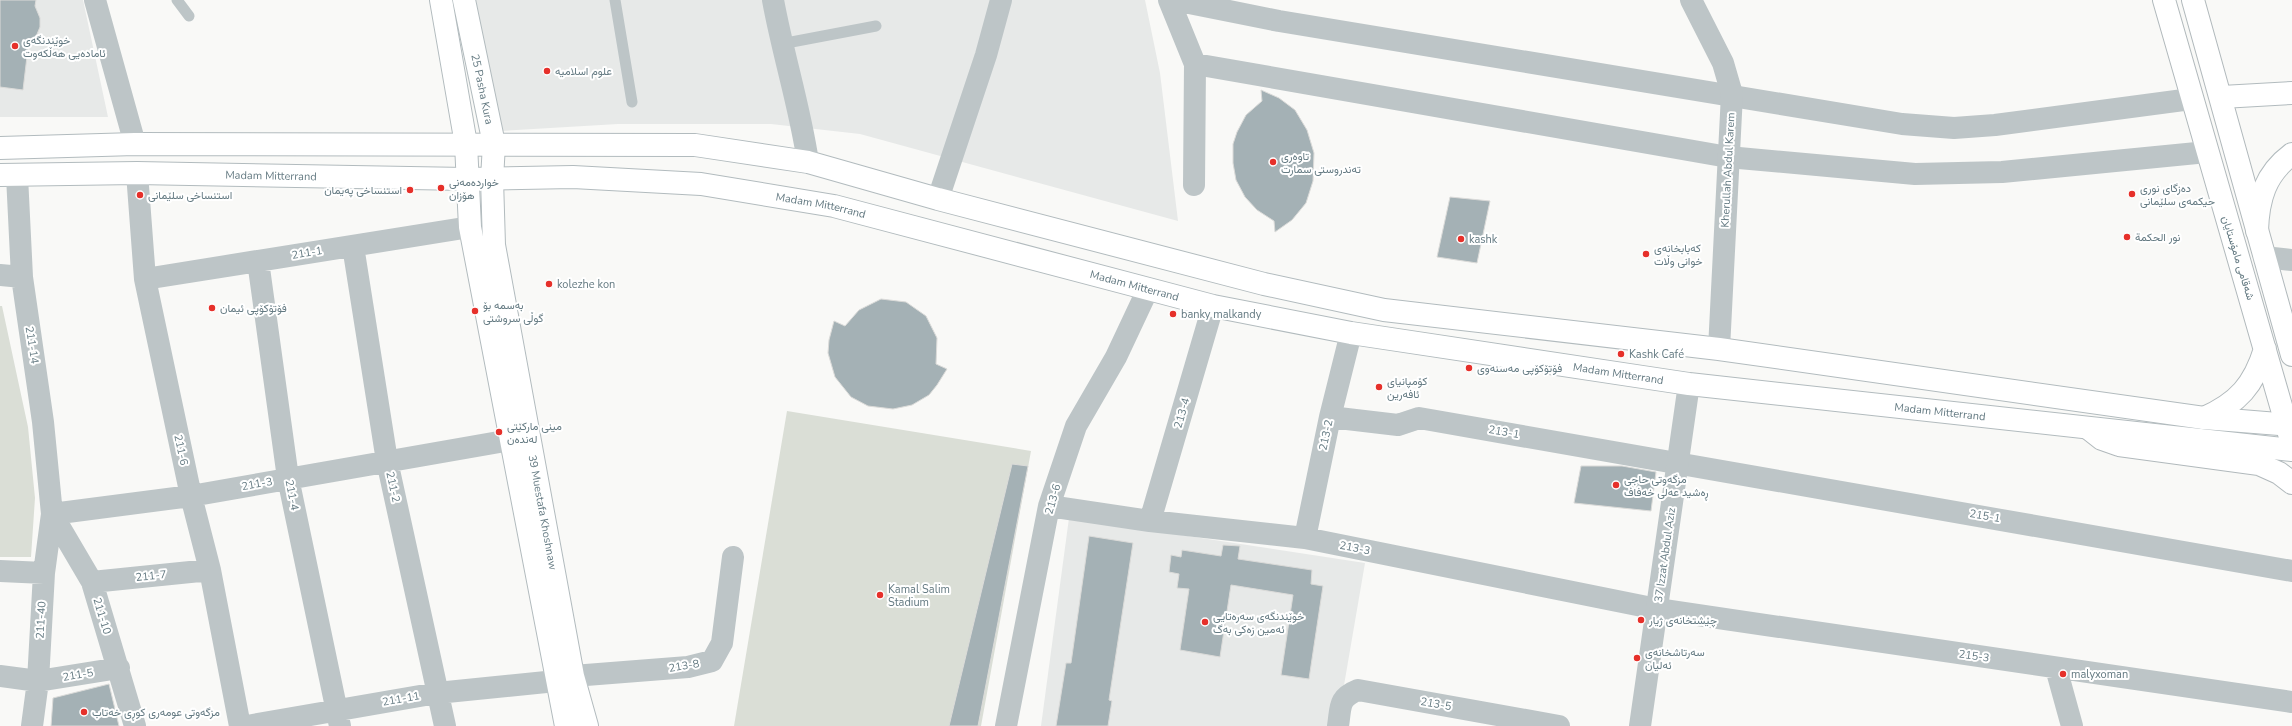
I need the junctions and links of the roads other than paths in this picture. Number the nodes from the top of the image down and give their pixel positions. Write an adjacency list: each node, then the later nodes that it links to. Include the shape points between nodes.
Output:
1 (95, 0): 22 (street)
2 (177, 0): 13 (lane)
3 (441, 0): 23 (main road)
4 (464, 0): 24 (main road, 25 Pasha Kura)
5 (616, 0): 21 (lane)
6 (773, 0): 15 (street)
7 (1001, 0): 35 (street, via 986,55)
8 (1169, 0): 16 (street)
9 (1174, 0): 18 (street, via 1279,21)
10 (1691, 0): 18 (street, Kherullah Abdul Karem, via 1722,63)
11 (2164, 0): 20 (main road, شەقامی مامۆستایان)
12 (2193, 0): 19 (main road)
13 (189, 16)
14 (876, 26): 15 (lane)
15 (781, 44): 29 (street, via 803,125)
16 (1195, 64): 28 (street); 34 (street)
17 (2292, 93): 19 (main road)
18 (1732, 94): 20 (street, via 1902,124 1954,128 1995,125); 28 (street, Kherullah Abdul Karem)
19 (2222, 97): 37 (main road)
20 (2191, 99): 26 (main road, شەقامی مامۆستایان)
21 (632, 102)
22 (135, 144): 23 (main road); 25 (main road)
23 (466, 144): 24 (main road); 32 (main road)
24 (494, 144): 29 (main road, via 695,145); 33 (main road, 25 Pasha Kura)
25 (0, 148)
26 (2207, 152): 28 (street, via 1962,174 1915,174); 49 (main road, شەقامی مامۆستایان)
27 (2292, 154): 37 (main road, via 2264,184 2258,216)
28 (1728, 157): 48 (street, Kherullah Abdul Karem)
29 (808, 162): 35 (main road)
30 (136, 173): 31 (main road, Madam Mitterrand); 32 (main road, Madam Mitterrand); 44 (street, 211-6)
31 (8, 176): 43 (street, 211-14)
32 (466, 179): 33 (main road, Madam Mitterrand); 36 (main road, 39 Muestafa Khoshnaw)
33 (492, 179): 45 (main road, Madam Mitterrand, via 573,177 709,185 834,206); 77 (main road, 39 Muestafa Khoshnaw, via 494,245)
34 (1194, 186)
35 (938, 199): 48 (main road, via 1264,284 1384,310)
36 (470, 227): 38 (street, 211-1); 56 (main road, 39 Muestafa Khoshnaw)
37 (2258, 233): 39 (main road)
38 (353, 246): 41 (street, 211-1); 58 (street, 211-2)
39 (2264, 257): 40 (street); 50 (main road)
40 (2292, 260)
41 (258, 261): 44 (street, 211-1); 60 (street, 211-4)
42 (0, 275): 43 (street)
43 (22, 277): 64 (street, 211-14, via 43,422)
44 (145, 279): 62 (street, 211-6)
45 (1148, 289): 46 (main road, Madam Mitterrand); 63 (street, 213-6, via 1116,357 1076,426)
46 (1213, 306): 47 (main road, Madam Mitterrand); 65 (street, 213-4)
47 (1351, 333): 51 (main road, Madam Mitterrand); 52 (street, 213-2)
48 (1719, 349): 53 (main road)
49 (2265, 349): 53 (main road, via 2260,367 2237,399); 55 (main road, شەقامی مامۆستایان)
50 (2292, 355)
51 (1689, 384): 54 (main road, Madam Mitterrand); 59 (street, 37 Izzat Abdul Aziz)
52 (1330, 417): 59 (street, 213-1, via 1398,425 1418,418); 66 (street, 213-2)
53 (2204, 418): 55 (main road)
54 (2088, 428): 57 (main road, Madam Mitterrand); 61 (main road, via 2102,439 2119,445 2259,464 2279,473)
55 (2290, 431)
56 (510, 440): 58 (street, 211-3); 77 (main road, 39 Muestafa Khoshnaw)
57 (2292, 450)
58 (388, 461): 60 (street, 211-3); 79 (street, 211-2)
59 (1678, 462): 70 (street, 215-1); 73 (street, 37 Izzat Abdul Aziz)
60 (288, 478): 62 (street, 211-3); 81 (street, 211-4)
61 (2292, 484)
62 (191, 496): 64 (street, 211-3); 68 (street, 211-6)
63 (1049, 506): 65 (street, 213-3); 89 (street, 213-6)
64 (52, 514): 71 (street, 211-40); 72 (street, 211-10)
65 (1150, 521): 66 (street, 213-3)
66 (1305, 538): 73 (street, 213-3)
67 (733, 557): 77 (street, 213-8, via 722,643 712,661 688,667)
68 (210, 570): 72 (street, 211-7); 84 (street, 211-6)
69 (0, 571): 71 (street)
70 (2292, 571)
71 (44, 573): 78 (street, 211-40)
72 (92, 582): 74 (street, 211-10)
73 (1657, 609): 75 (street, 215-3); 92 (street, 37 Izzat Abdul Aziz)
74 (119, 668): 78 (street, 211-5); 83 (street, 211-10)
75 (2056, 668): 80 (street, 215-3); 93 (street)
76 (0, 676): 78 (street, 211-5)
77 (565, 679): 79 (street, 211-11); 87 (main road, 39 Muestafa Khoshnaw); 88 (main road, 39 Muestafa Khoshnaw)
78 (38, 681): 82 (street, 211-40)
79 (437, 693): 81 (street, 211-11); 86 (street, 211-2)
80 (2292, 702)
81 (338, 718): 85 (street, 211-11)
82 (32, 726)
83 (135, 726)
84 (240, 726)
85 (247, 726)
86 (445, 726)
87 (566, 726)
88 (587, 726)
89 (1006, 726)
90 (1338, 726): 91 (street, 213-5, via 1341,701 1348,694 1358,690)
91 (1559, 726)
92 (1640, 726)
93 (2072, 726)

